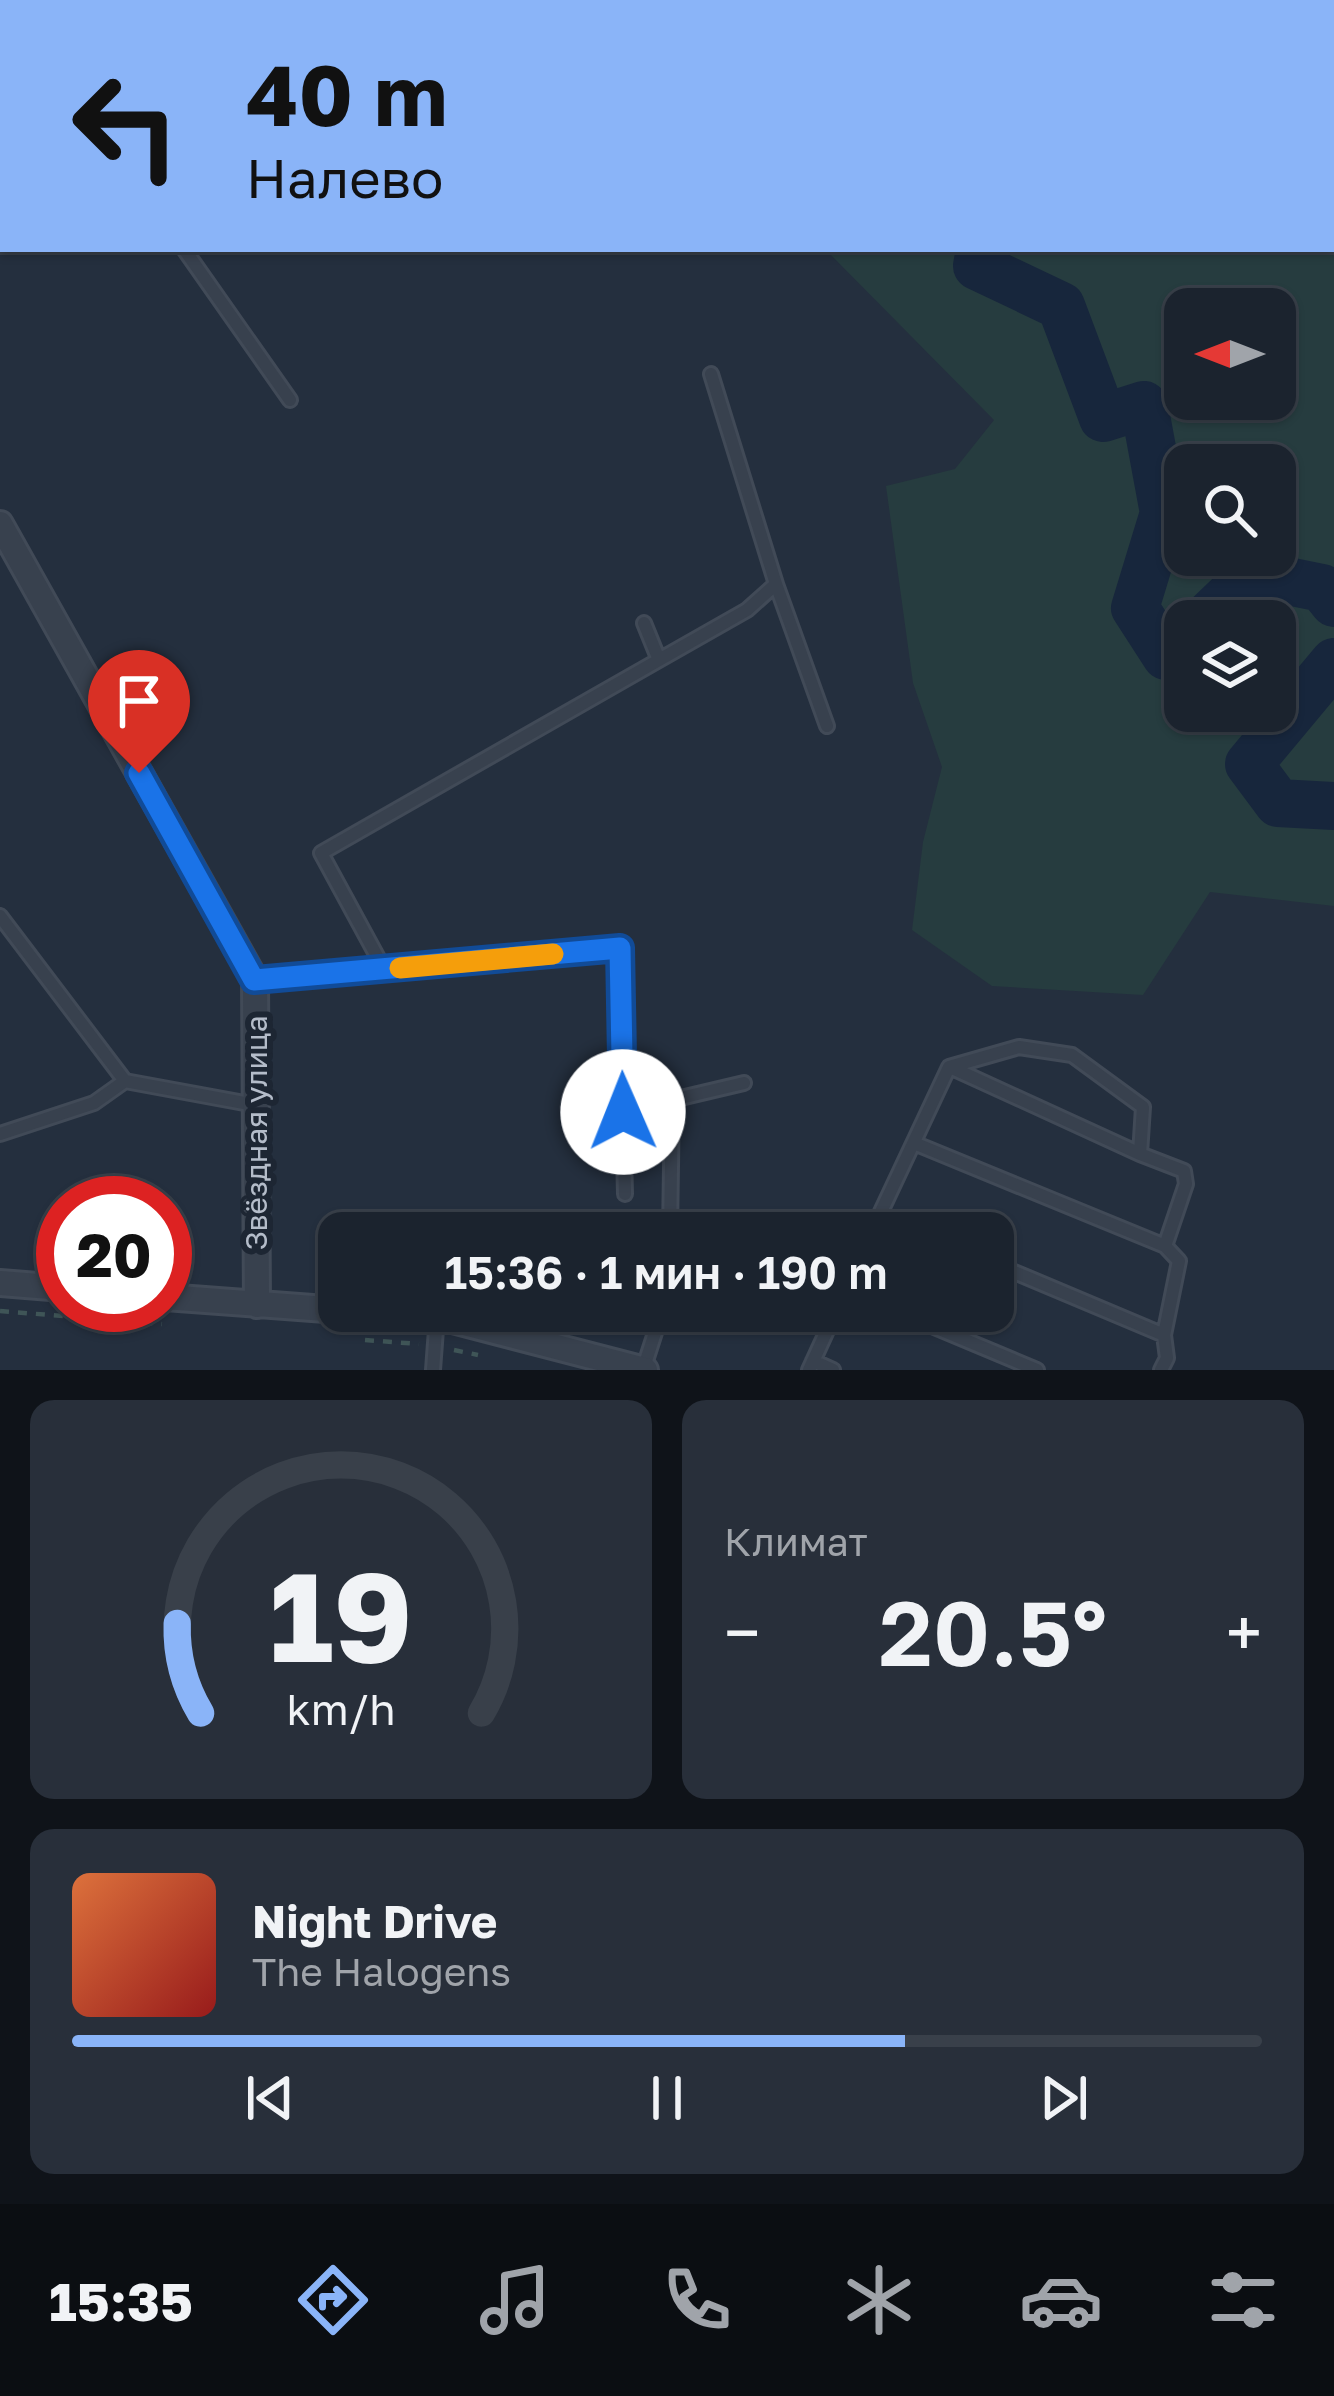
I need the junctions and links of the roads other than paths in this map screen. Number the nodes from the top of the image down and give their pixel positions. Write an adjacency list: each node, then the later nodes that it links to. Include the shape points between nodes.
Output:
1 (186, 252): 3 (lane)
2 (711, 374): 5 (lane)
3 (290, 400)
4 (0, 524): 11 (street, Звёздная улица)
5 (776, 584): 7 (lane); 8 (lane)
6 (644, 623): 7 (lane)
7 (659, 661): 10 (lane, via 321,853)
8 (826, 726)
9 (0, 916): 13 (lane)
10 (384, 969): 11 (lane); 19 (lane, via 620,948)
11 (254, 980): 15 (street, Звёздная улица)
12 (949, 1067): 17 (lane); 18 (lane); 18 (lane, via 1018,1047 1072,1055 1143,1107)
13 (125, 1081): 15 (lane); 16 (lane, via 94,1102)
14 (744, 1083): 20 (lane, via 672,1100)
15 (256, 1105): 27 (street, Звёздная улица)
16 (0, 1134)
17 (914, 1144): 21 (lane); 22 (lane)
18 (1140, 1154): 22 (lane, via 1184,1171)
19 (625, 1194)
20 (670, 1212)
21 (881, 1212)
22 (1166, 1246): 34 (lane, via 1179,1261)
23 (1014, 1272): 34 (lane)
24 (0, 1283): 25 (street)
25 (36, 1286)
26 (192, 1299): 27 (street)
27 (257, 1305): 28 (street)
28 (318, 1309)
29 (436, 1332): 36 (lane)
30 (498, 1332): 37 (street)
31 (656, 1332): 37 (lane)
32 (826, 1332): 35 (lane)
33 (946, 1332): 39 (lane)
34 (1164, 1335): 40 (lane)
35 (811, 1366): 38 (lane)
36 (433, 1370)
37 (644, 1370)
38 (832, 1370)
39 (1037, 1370)
40 (1161, 1370)

